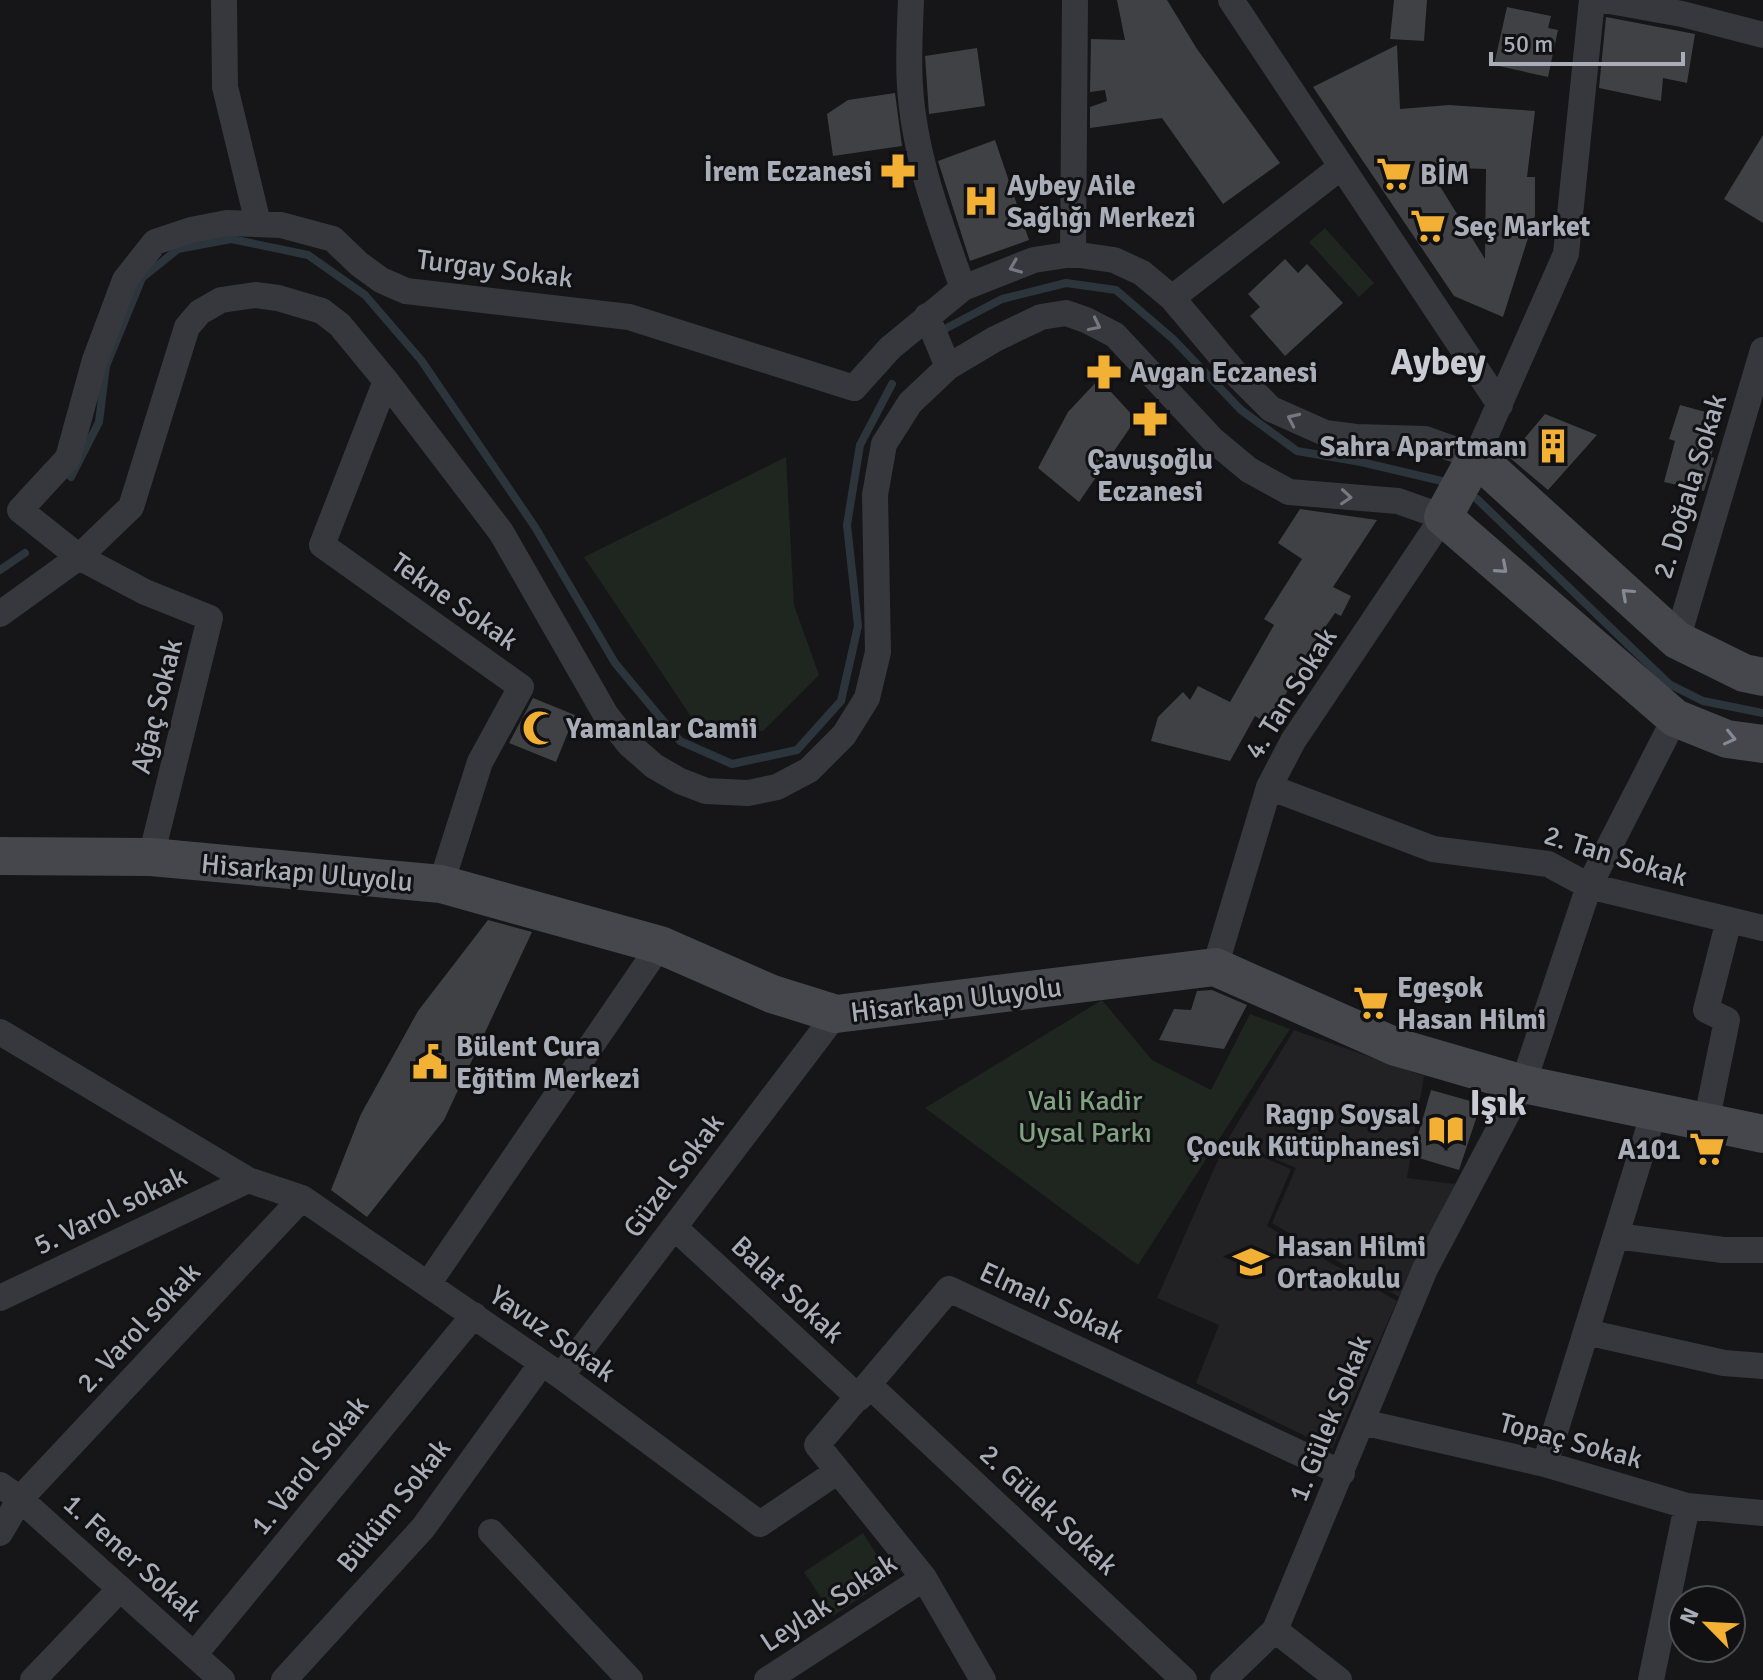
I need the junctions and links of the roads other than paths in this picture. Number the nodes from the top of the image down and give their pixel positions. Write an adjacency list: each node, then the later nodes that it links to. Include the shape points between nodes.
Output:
1 (224, 0): 10 (street, via 225,87)
2 (911, 0): 12 (street, via 910,88 921,154)
3 (1075, 0): 11 (street)
4 (1231, 0): 9 (street)
5 (1592, 0): 18 (street, via 1566,254)
6 (1604, 0): 7 (street)
7 (1684, 7): 8 (street)
8 (1763, 35)
9 (1341, 167): 13 (street); 18 (street)
10 (258, 223): 14 (street, Turgay Sokak, via 333,239 381,280 406,291 629,317 854,388); 21 (street, Turgay Sokak, via 227,223 155,242 125,280 95,360 68,458 20,510)
11 (1073, 254): 12 (street, one-way to 12, via 1034,260); 13 (street, via 1114,260 1142,273)
12 (963, 288): 14 (street)
13 (1172, 298): 19 (street, one-way to 13, via 1425,439 1325,433 1271,409)
14 (927, 316): 16 (street)
15 (1763, 350): 23 (street, 2. Doğala Sokak)
16 (948, 367): 17 (street, via 910,403 884,444 875,495 878,652 867,698 844,735 809,770 777,787 748,793 706,791 680,781 629,744 606,715 501,532); 20 (street, one-way to 20, via 1041,317 1076,316 1115,335 1213,440 1249,470 1289,492 1398,501)
17 (386, 381): 21 (street, via 322,311 255,295 221,300 200,312 187,327 131,507); 30 (street, Tekne Sokak, via 322,545 521,687 480,762)
18 (1500, 405): 19 (street)
19 (1476, 457): 20 (street); 23 (street, one-way to 19)
20 (1443, 517): 25 (street, one-way to 25); 27 (street, 4. Tan Sokak, via 1293,741)
21 (79, 557): 22 (street); 29 (street, Ağaç Sokak, via 210,618)
22 (0, 614)
23 (1677, 640): 24 (street)
24 (1763, 677)
25 (1675, 718): 26 (street, one-way to 26, via 1727,739); 31 (street, 1. Gülek Sokak)
26 (1763, 744)
27 (1269, 787): 31 (street, 2. Tan Sokak, via 1433,849 1548,864); 35 (street, 4. Tan Sokak)
28 (0, 856): 29 (street, Hisarkapı Uluyolu)
29 (151, 857): 30 (street, Hisarkapı Uluyolu)
30 (441, 884): 34 (street, Hisarkapı Uluyolu)
31 (1589, 886): 32 (street, 2. Tan Sokak); 38 (street, 1. Gülek Sokak)
32 (1729, 920): 33 (street, 2. Tan Sokak); 40 (street, via 1706,1010 1727,1020)
33 (1763, 928)
34 (660, 945): 36 (street, Hisarkapı Uluyolu, via 772,994); 47 (street)
35 (1215, 967): 36 (street, Hisarkapı Uluyolu); 38 (street, via 1396,1047)
36 (836, 1014): 44 (street, Güzel Sokak)
37 (0, 1032): 42 (street, Yavuz Sokak)
38 (1523, 1084): 39 (street); 54 (street, 1. Gülek Sokak, via 1425,1269)
39 (1654, 1112): 40 (street); 45 (street)
40 (1706, 1123): 41 (street)
41 (1763, 1134)
42 (248, 1180): 43 (street, Yavuz Sokak); 48 (street, 5. Varol sokak)
43 (302, 1198): 47 (street, Yavuz Sokak); 58 (street, 2. Varol sokak)
44 (674, 1227): 52 (street, Güzel Sokak); 53 (street, Balat Sokak)
45 (1616, 1236): 46 (street); 50 (street)
46 (1763, 1250)
47 (428, 1284): 49 (street, Yavuz Sokak)
48 (0, 1298)
49 (474, 1315): 52 (street, Yavuz Sokak); 66 (street, 1. Varol Sokak)
50 (1586, 1332): 51 (street, via 1724,1363); 55 (street)
51 (1763, 1366)
52 (552, 1369): 56 (street, Yavuz Sokak, via 760,1524); 69 (street, Büküm Sokak, via 423,1528)
53 (864, 1392): 56 (street, Elmalı Sokak, via 817,1445); 57 (street, Elmalı Sokak, via 949,1289); 73 (street, 2. Gülek Sokak)
54 (1362, 1422): 55 (street, Topaç Sokak); 57 (street, 1. Gülek Sokak)
55 (1545, 1464): 59 (street, Topaç Sokak)
56 (838, 1471): 63 (street)
57 (1342, 1473): 65 (street, 1. Gülek Sokak)
58 (10, 1492): 62 (street, 2. Varol sokak); 64 (street, 1. Fener Sokak)
59 (1687, 1506): 60 (street, Topaç Sokak); 76 (street)
60 (1763, 1513)
61 (491, 1532): 70 (street)
62 (0, 1533)
63 (924, 1578): 71 (street, Leylak Sokak); 72 (street)
64 (120, 1589): 66 (street, 1. Fener Sokak); 67 (street)
65 (1275, 1630): 74 (street, 1. Gülek Sokak); 75 (street)
66 (194, 1655): 68 (street, 1. Fener Sokak)
67 (33, 1680)
68 (222, 1680)
69 (284, 1680)
70 (630, 1680)
71 (767, 1680)
72 (983, 1680)
73 (1184, 1680)
74 (1223, 1680)
75 (1339, 1680)
76 (1651, 1680)

